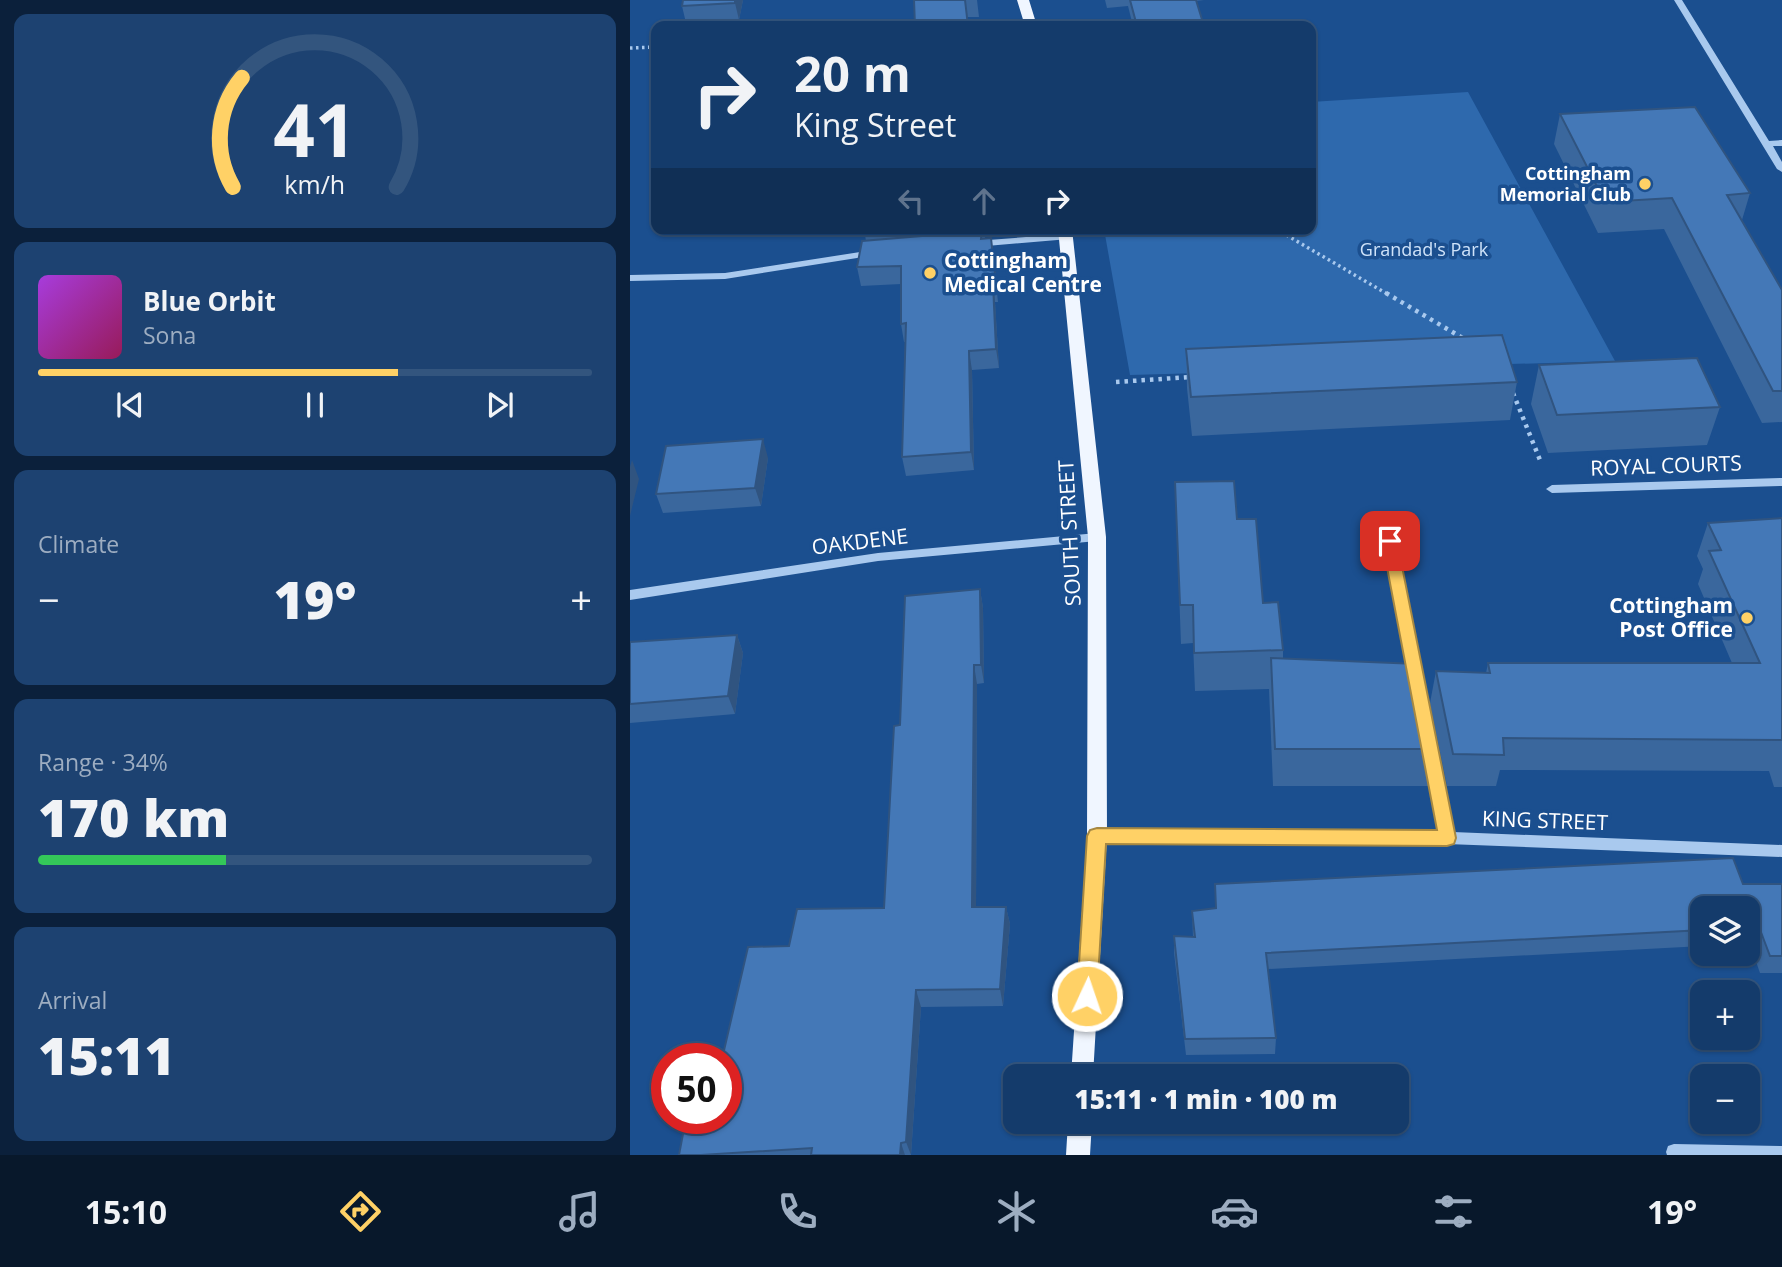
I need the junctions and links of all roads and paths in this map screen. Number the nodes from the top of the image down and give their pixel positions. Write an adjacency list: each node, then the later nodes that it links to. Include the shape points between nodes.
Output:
1 (1024, 0): 3 (main road)
2 (1678, 0): 7 (street)
3 (1030, 21)
4 (651, 47): 5 (path)
5 (630, 48)
6 (1782, 143): 7 (street)
7 (1768, 144): 8 (street)
8 (1782, 169)
9 (1048, 235): 12 (street)
10 (1065, 235): 17 (main road, SOUTH STREET)
11 (1286, 235): 15 (path)
12 (957, 246)
13 (890, 251): 14 (street, via 725,276)
14 (630, 278)
15 (1475, 346)
16 (1198, 377): 17 (path)
17 (1081, 384): 21 (main road, SOUTH STREET)
18 (1510, 385): 20 (path)
19 (1782, 482): 20 (street, ROYAL COURTS)
20 (1552, 489)
21 (1097, 537): 23 (street, OAKDENE, via 878,557); 26 (main road, SOUTH STREET)
22 (1390, 541): 24 (street)
23 (630, 595)
24 (1418, 690)
25 (1426, 730): 27 (street)
26 (1097, 836): 27 (street, KING STREET); 29 (main road, SOUTH STREET)
27 (1447, 838): 28 (street, KING STREET)
28 (1782, 851)
29 (1083, 1064)
30 (1079, 1134): 33 (main road)
31 (1674, 1152): 32 (street)
32 (1782, 1154)
33 (1077, 1155)

